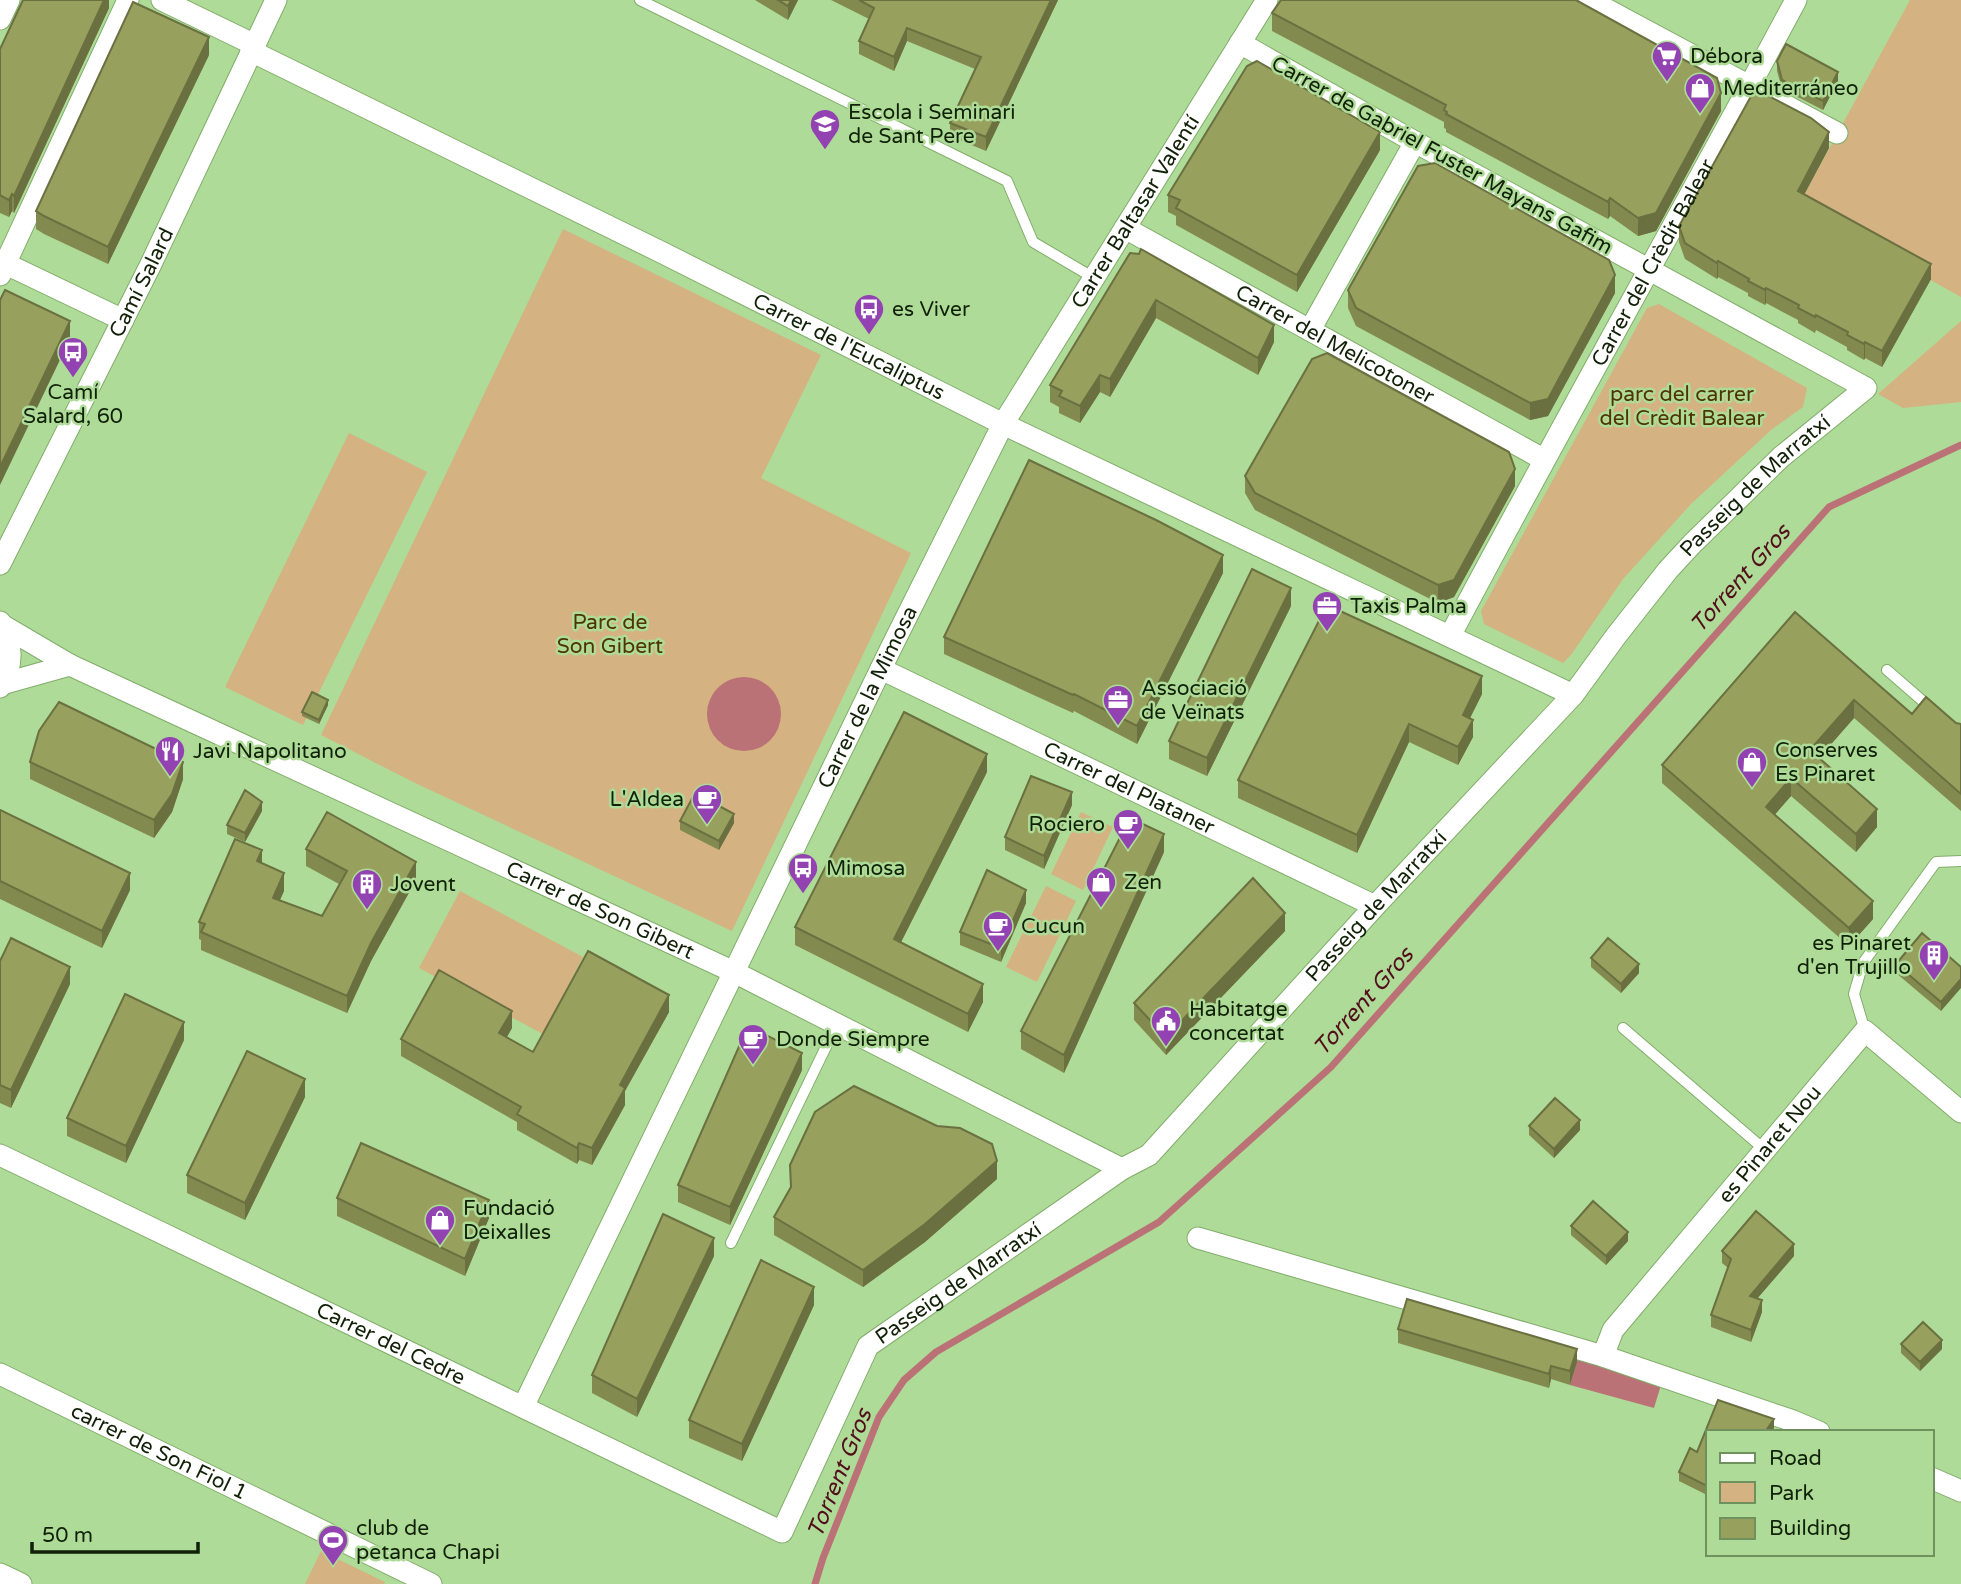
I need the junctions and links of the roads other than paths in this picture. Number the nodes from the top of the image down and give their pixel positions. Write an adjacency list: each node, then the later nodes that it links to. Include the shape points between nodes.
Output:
1 (9, 0): 9 (street)
2 (128, 0): 16 (street)
3 (162, 0): 11 (street, Carrer de l'Eucaliptus)
4 (276, 0): 11 (street, Camí Salard)
5 (640, 0): 18 (lane, via 1007,181 1034,242)
6 (1267, 0): 10 (street, Carrer Baltasar Valentí)
7 (1589, 0): 12 (street)
8 (1796, 0): 12 (street, Carrer del Crèdit Balear)
9 (0, 19)
10 (1240, 43): 14 (street, Carrer de Gabriel Fuster Mayans Gafim); 15 (street, Carrer Baltasar Valentí)
11 (253, 48): 19 (street, Camí Salard); 22 (street, Carrer de l'Eucaliptus)
12 (1749, 86): 13 (street); 17 (street, Carrer del Crèdit Balear)
13 (1838, 133)
14 (1415, 142): 17 (street, Carrer de Gabriel Fuster Mayans Gafim); 20 (street)
15 (1125, 228): 18 (street, Carrer Baltasar Valentí); 20 (street, Carrer del Melicotoner)
16 (2, 266): 19 (street)
17 (1650, 269): 21 (street, Carrer de Gabriel Fuster Mayans Gafim); 23 (street, Carrer del Crèdit Balear)
18 (1094, 278): 22 (street, Carrer Baltasar Valentí)
19 (123, 320): 24 (street, Camí Salard)
20 (1310, 330): 23 (street, Carrer del Melicotoner)
21 (1866, 388): 31 (street, Passeig de Marratxí, via 1781,457 1692,544)
22 (1003, 424): 26 (street, Carrer de l'Eucaliptus); 28 (street, Carrer de la Mimosa)
23 (1543, 459): 26 (street, Carrer del Crèdit Balear)
24 (1, 569)
25 (1, 623): 27 (street, Carrer de Son Gibert); 30 (street, via 11,655)
26 (1450, 636): 31 (street, Carrer de l'Eucaliptus)
27 (70, 665): 30 (street); 35 (street, Carrer de Son Gibert)
28 (881, 669): 34 (street, Carrer del Plataner); 35 (street, Carrer de la Mimosa)
29 (1887, 670): 32 (lane)
30 (1, 685)
31 (1573, 695): 34 (street, Passeig de Marratxí)
32 (1942, 719)
33 (1961, 861): 38 (lane, via 1936,862 1863,963 1854,994)
34 (1375, 906): 42 (street, Passeig de Marratxí, via 1149,1155)
35 (734, 972): 36 (street, Carrer de Son Gibert); 47 (street, Carrer de la Mimosa)
36 (838, 1024): 42 (street, Carrer de Son Gibert); 44 (lane)
37 (1623, 1028): 40 (lane)
38 (1865, 1031): 39 (street); 40 (street, es Pinaret Nou)
39 (1961, 1112)
40 (1765, 1150): 45 (street, es Pinaret Nou, via 1613,1329)
41 (0, 1155): 47 (street, Carrer del Cedre)
42 (1122, 1169): 51 (street, Passeig de Marratxí, via 868,1346)
43 (1198, 1238): 45 (street)
44 (731, 1242)
45 (1603, 1356): 48 (street)
46 (0, 1374): 54 (street, carrer de Son Fiol 1)
47 (523, 1407): 51 (street, Carrer del Cedre)
48 (1814, 1430)
49 (1933, 1479): 50 (street)
50 (1961, 1490)
51 (782, 1532)
52 (0, 1574): 53 (street)
53 (21, 1584)
54 (431, 1584)

